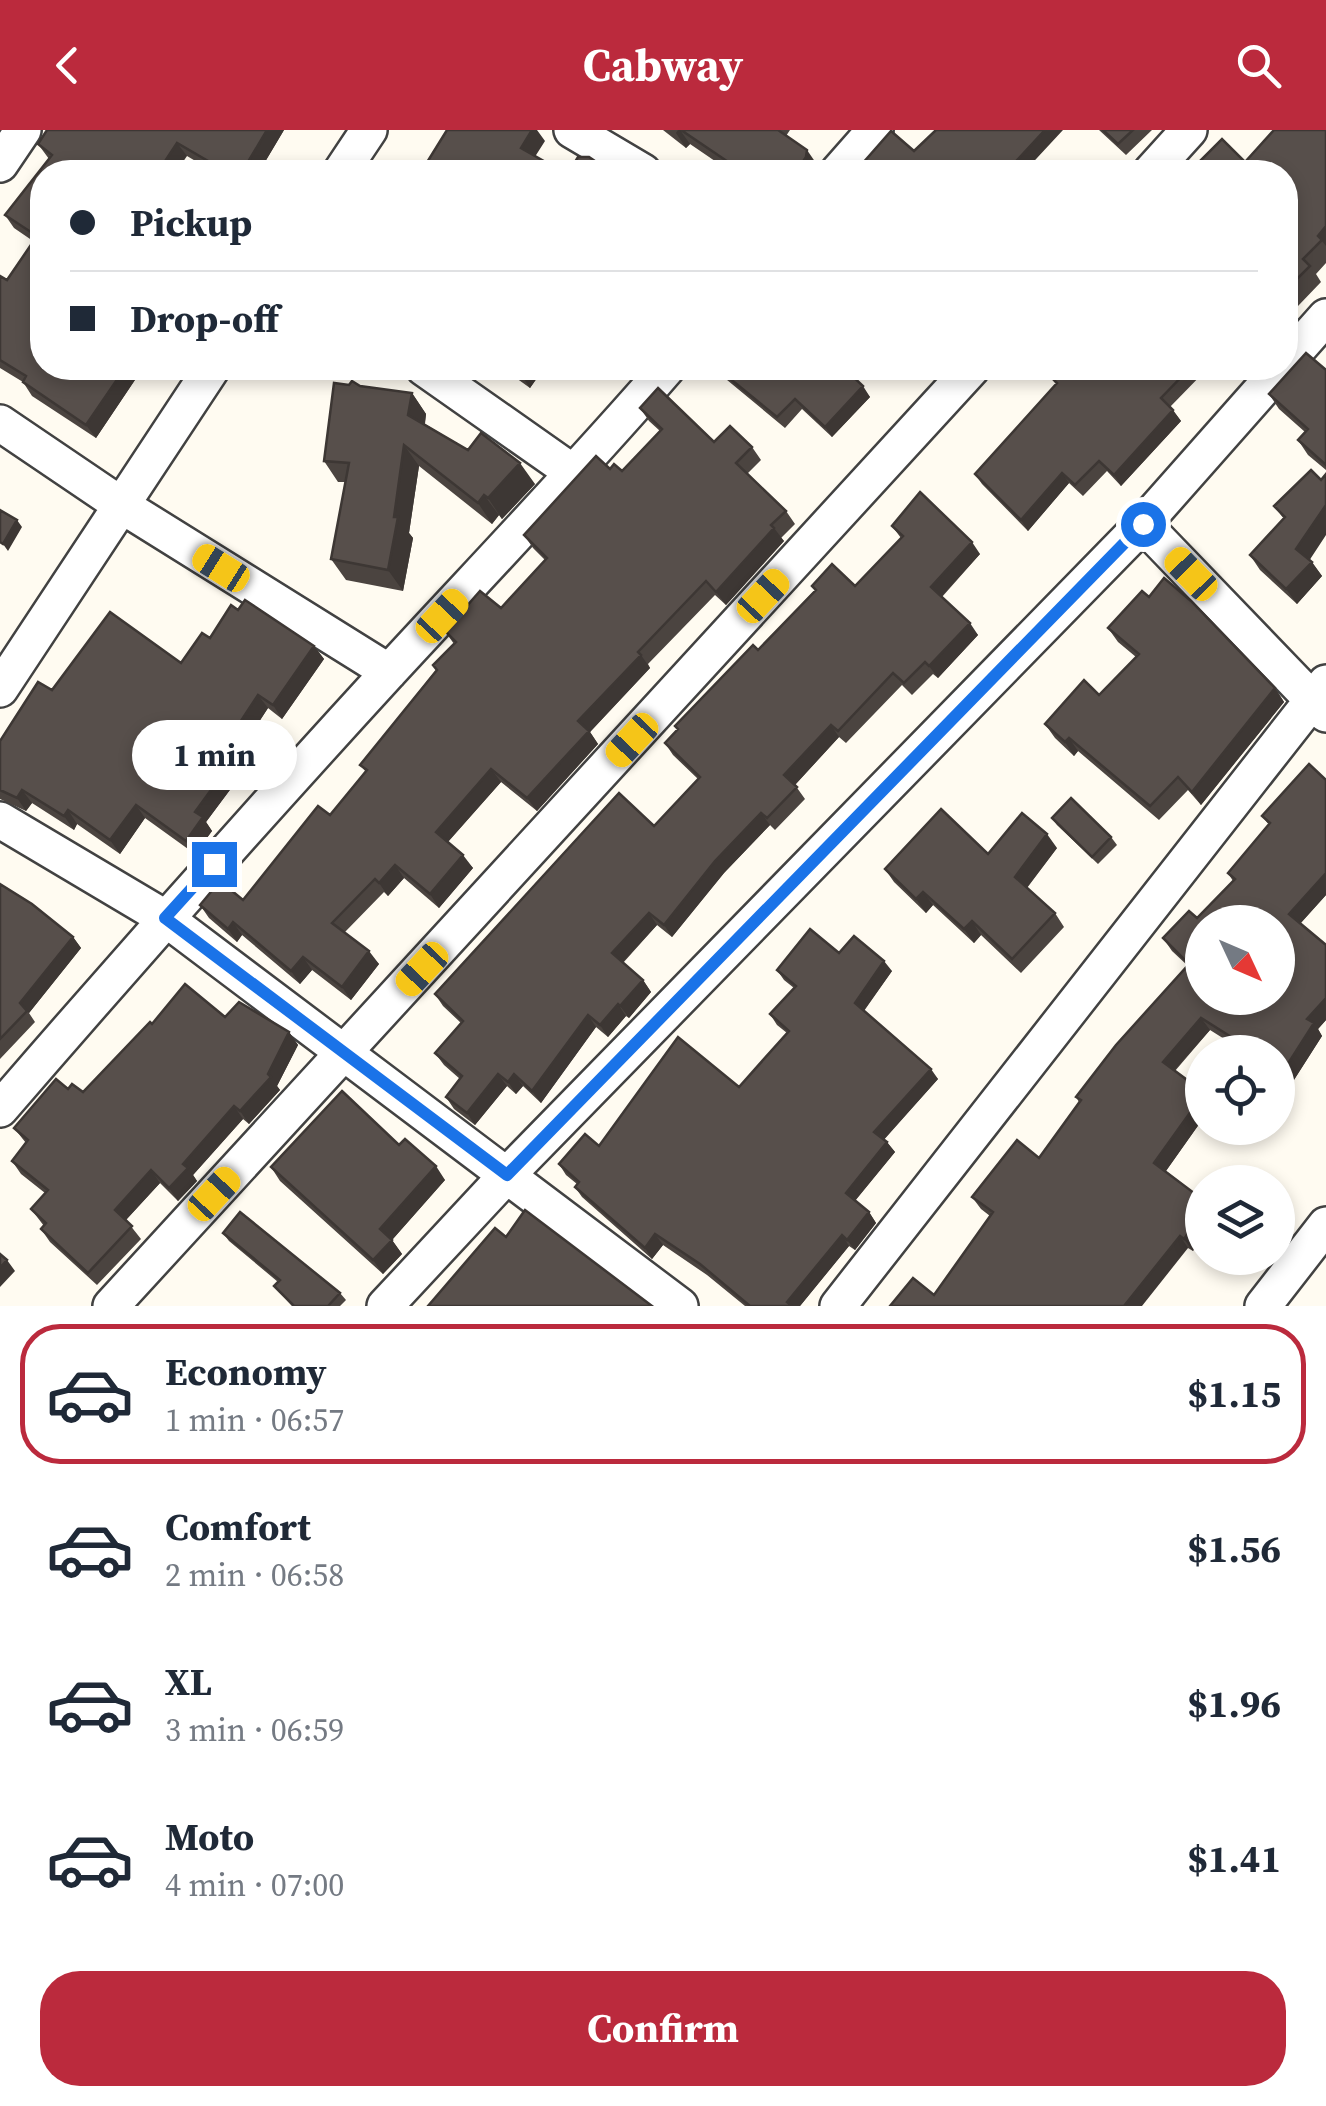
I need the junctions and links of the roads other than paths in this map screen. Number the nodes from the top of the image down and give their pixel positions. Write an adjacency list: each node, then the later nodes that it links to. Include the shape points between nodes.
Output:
1 (23, 130): 10 (street)
2 (369, 130): 6 (street)
3 (572, 130): 7 (street)
4 (875, 130): 8 (street)
5 (1190, 130): 9 (street)
6 (348, 160)
7 (623, 160)
8 (849, 160)
9 (1161, 160)
10 (0, 164)
11 (1326, 317): 12 (street)
12 (1298, 348)
13 (204, 380): 20 (street)
14 (441, 380): 19 (street)
15 (658, 380): 19 (street)
16 (961, 380): 27 (street)
17 (1270, 380): 21 (street)
18 (0, 423): 20 (street)
19 (576, 474): 22 (street)
20 (120, 505): 22 (street); 23 (street)
21 (1143, 524): 24 (street); 29 (street)
22 (389, 672): 26 (street)
23 (0, 689)
24 (1322, 699): 34 (street)
25 (0, 820): 26 (street)
26 (165, 918): 27 (street); 28 (street)
27 (344, 1054): 29 (street); 31 (street)
28 (0, 1109)
29 (507, 1175): 32 (street); 33 (street)
30 (1326, 1225): 35 (street)
31 (111, 1306)
32 (385, 1306)
33 (680, 1306)
34 (838, 1306)
35 (1263, 1306)

